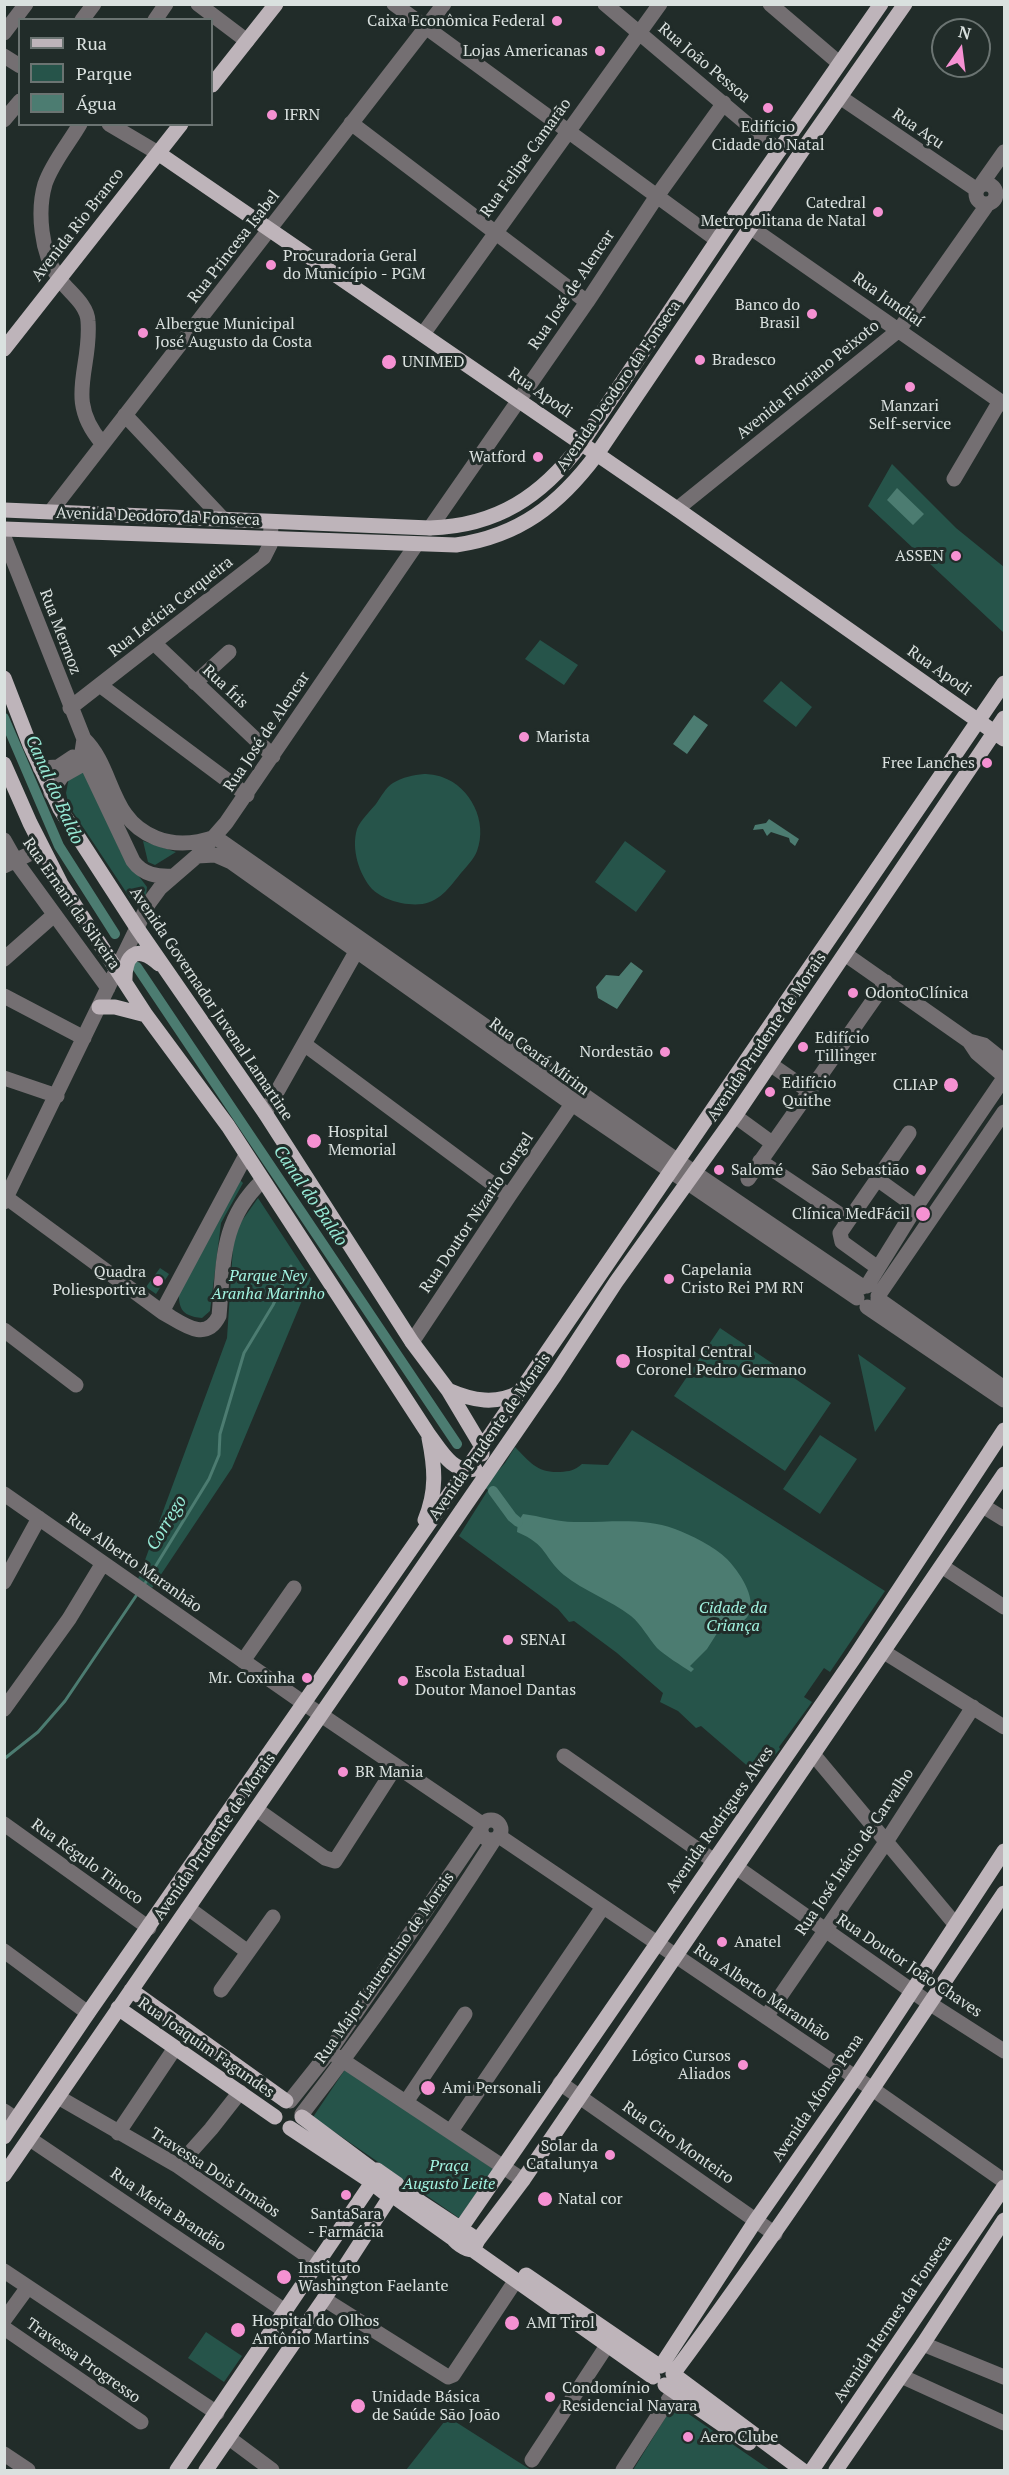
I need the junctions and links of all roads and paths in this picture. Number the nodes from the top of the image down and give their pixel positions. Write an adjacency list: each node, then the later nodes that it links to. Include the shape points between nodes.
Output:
1 (26, 4): 16 (street)
2 (94, 4): 13 (street)
3 (166, 4): 14 (street)
4 (198, 4): 18 (street)
5 (276, 4): 18 (main road)
6 (394, 4): 15 (street)
7 (444, 4): 15 (street, Rua Princesa Isabel)
8 (605, 4): 17 (street, Rua João Pessoa)
9 (660, 4): 17 (street, Rua Felipe Camarão)
10 (770, 4): 20 (street)
11 (881, 4): 20 (main road, Avenida Deodoro da Fonseca)
12 (901, 6): 23 (main road, Avenida Deodoro da Fonseca)
13 (84, 18)
14 (156, 18)
15 (426, 27): 27 (street, Rua Princesa Isabel); 31 (street)
16 (4, 33)
17 (640, 33): 25 (street, Rua João Pessoa); 31 (street, Rua Felipe Camarão)
18 (247, 41): 22 (main road)
19 (4, 56): 21 (street)
20 (839, 63): 32 (main road, Avenida Deodoro da Fonseca)
21 (18, 65)
22 (213, 84)
23 (840, 97): 36 (street, Rua Açu); 39 (main road, Avenida Deodoro da Fonseca)
24 (18, 103): 26 (street)
25 (724, 103): 32 (street, Rua João Pessoa); 37 (street, Rua José de Alencar)
26 (4, 120)
27 (351, 123): 40 (street, Rua Princesa Isabel); 41 (street)
28 (79, 126): 43 (street, via 46,182 42,198 46,253)
29 (112, 126): 34 (street, Rua Apodi)
30 (178, 126): 34 (main road, Avenida Rio Branco)
31 (567, 131): 37 (street); 41 (street, Rua Felipe Camarão)
32 (779, 151): 35 (main road, Avenida Deodoro da Fonseca)
33 (1005, 152): 36 (street)
34 (158, 153): 40 (main road, Rua Apodi); 43 (main road, Avenida Rio Branco)
35 (764, 172): 39 (main road, via 743,215); 42 (main road, Avenida Deodoro da Fonseca)
36 (978, 188): 38 (street, via 978,201)
37 (657, 196): 42 (street); 45 (street, Rua José de Alencar)
38 (997, 199): 46 (street, Avenida Floriano Peixoto)
39 (750, 227): 44 (main road, Avenida Deodoro da Fonseca); 46 (street, Rua Jundiaí)
40 (271, 229): 47 (main road, Rua Apodi); 51 (street, Rua Princesa Isabel)
41 (494, 232): 45 (street); 47 (street, Rua Felipe Camarão)
42 (717, 240): 44 (main road, via 725,250); 53 (main road, Avenida Deodoro da Fonseca)
43 (59, 278): 48 (main road, Avenida Rio Branco); 52 (street, via 87,312 81,399 86,419)
44 (711, 285): 54 (main road, Avenida Deodoro da Fonseca)
45 (587, 302): 49 (street, Rua José de Alencar)
46 (899, 330): 50 (street, Rua Jundiaí); 56 (street, Avenida Floriano Peixoto)
47 (423, 334): 49 (main road, Rua Apodi)
48 (4, 349)
49 (518, 400): 53 (main road, Rua Apodi); 63 (street, Rua José de Alencar)
50 (1002, 402): 55 (street)
51 (125, 415): 52 (street, Rua Princesa Isabel); 60 (street)
52 (102, 443): 58 (street, Rua Princesa Isabel)
53 (581, 444): 54 (main road, Rua Apodi); 63 (main road, Avenida Deodoro da Fonseca, via 553,478 516,506 466,525)
54 (597, 454): 56 (main road, Rua Apodi); 69 (main road, Avenida Deodoro da Fonseca, via 556,500 509,531 463,544)
55 (954, 479)
56 (677, 509): 78 (main road, Rua Apodi)
57 (4, 510): 58 (main road, Avenida Deodoro da Fonseca)
58 (51, 511): 59 (main road, Avenida Deodoro da Fonseca)
59 (172, 516): 60 (main road, Avenida Deodoro da Fonseca); 65 (main road)
60 (222, 518): 61 (main road, Avenida Deodoro da Fonseca)
61 (272, 521): 62 (main road, Avenida Deodoro da Fonseca); 67 (street, Rua Letícia Cerqueira)
62 (359, 525): 63 (main road, Avenida Deodoro da Fonseca); 68 (main road, via 350,534)
63 (430, 528)
64 (4, 529): 65 (main road, Avenida Deodoro da Fonseca)
65 (172, 535): 67 (main road, Avenida Deodoro da Fonseca)
66 (4, 537): 76 (street, Rua Mermoz)
67 (271, 539): 68 (main road, Avenida Deodoro da Fonseca); 70 (street, Rua Letícia Cerqueira, via 264,557)
68 (356, 542): 69 (main road, Avenida Deodoro da Fonseca)
69 (416, 545): 81 (street, Rua José de Alencar)
70 (154, 643): 73 (street, Rua Íris); 75 (street, Rua Letícia Cerqueira)
71 (229, 652): 73 (street)
72 (4, 678): 83 (main road, Avenida Governador Juvenal Lamartine)
73 (195, 683): 81 (street, Rua Íris)
74 (1005, 683): 78 (main road, Avenida Prudente de Morais)
75 (101, 686): 76 (street, Rua Letícia Cerqueira); 85 (street)
76 (70, 708): 80 (street, Rua Mermoz)
77 (1005, 718): 79 (main road, Avenida Prudente de Morais)
78 (979, 721): 79 (main road, Rua Apodi); 94 (main road, Avenida Prudente de Morais)
79 (1000, 735): 95 (main road, Avenida Prudente de Morais)
80 (88, 751): 83 (street, via 58,767); 84 (street); 86 (street, Rua Mermoz, via 129,820); 90 (street, Rua Mermoz)
81 (273, 756): 85 (street, Rua José de Alencar)
82 (4, 764): 89 (main road)
83 (40, 768): 84 (main road, Avenida Governador Juvenal Lamartine)
84 (51, 793): 97 (main road, Avenida Governador Juvenal Lamartine)
85 (246, 795): 87 (street, Rua José de Alencar)
86 (147, 834): 87 (street, Rua Mermoz, via 184,844); 90 (street)
87 (215, 837): 91 (street, Rua José de Alencar); 98 (street, Rua Ceará Mirim)
88 (4, 840): 92 (street, Rua Ernani da Silveira)
89 (42, 848): 92 (street); 101 (main road)
90 (129, 854): 93 (street, Rua Mermoz, via 143,871)
91 (197, 856): 93 (street, Rua José de Alencar); 98 (street, Rua Ceará Mirim, via 224,858)
92 (10, 864): 96 (street, Rua Ernani da Silveira)
93 (174, 876): 97 (street, Rua José de Alencar, via 155,894)
94 (869, 883): 95 (main road); 107 (main road, Avenida Prudente de Morais)
95 (886, 894): 99 (main road, Avenida Prudente de Morais)
96 (54, 915): 100 (street); 105 (street, Rua Ernani da Silveira)
97 (137, 928): 101 (street, Rua José de Alencar); 102 (main road, Avenida Governador Juvenal Lamartine)
98 (360, 945): 113 (street); 120 (street, Rua Ceará Mirim); 128 (street, Rua Ceará Mirim)
99 (845, 954): 103 (street); 110 (main road, Avenida Prudente de Morais)
100 (4, 960)
101 (117, 969): 104 (main road); 105 (street, Rua José de Alencar)
102 (167, 972): 104 (main road, via 146,955 135,954 125,964); 122 (main road, Avenida Governador Juvenal Lamartine)
103 (886, 982): 112 (street); 118 (street)
104 (125, 984): 109 (main road)
105 (108, 988): 108 (street, Rua José de Alencar)
106 (4, 996): 111 (street)
107 (786, 1005): 110 (main road); 128 (main road, Avenida Prudente de Morais)
108 (99, 1007): 109 (main road); 111 (street, Rua José de Alencar)
109 (146, 1015): 126 (main road)
110 (803, 1017): 115 (main road, Avenida Prudente de Morais)
111 (84, 1038): 119 (street, Rua José de Alencar)
112 (969, 1041): 114 (street, via 984,1045); 116 (street)
113 (304, 1044): 122 (street); 133 (street)
114 (1005, 1061)
115 (770, 1064): 118 (street); 123 (main road, Avenida Prudente de Morais)
116 (1004, 1076): 135 (street)
117 (4, 1078): 119 (street)
118 (809, 1091): 125 (street)
119 (57, 1096): 134 (street, Rua José de Alencar)
120 (572, 1104): 128 (street, Rua Ceará Mirim); 133 (street, Rua Doutor Nizario Gurgel)
121 (1005, 1112): 140 (street)
122 (265, 1113): 143 (main road, Avenida Governador Juvenal Lamartine)
123 (735, 1116): 125 (street); 129 (main road, Avenida Prudente de Morais)
124 (909, 1133): 131 (street)
125 (772, 1143): 127 (street)
126 (246, 1155): 132 (main road); 141 (street)
127 (760, 1161): 130 (street); 136 (street)
128 (674, 1166): 129 (street, Rua Ceará Mirim); 137 (main road, Avenida Prudente de Morais)
129 (691, 1178): 139 (main road, Avenida Prudente de Morais); 140 (street, Rua Ceará Mirim)
130 (748, 1179)
131 (878, 1179): 135 (street); 136 (street)
132 (262, 1181): 141 (street, via 230,1227 219,1317 214,1327 196,1330); 150 (main road)
133 (509, 1196): 143 (street, Rua Doutor Nizario Gurgel)
134 (6, 1200): 141 (street)
135 (916, 1208): 138 (street)
136 (848, 1220): 138 (street, via 840,1239)
137 (630, 1230): 139 (main road, via 613,1269); 147 (main road, Avenida Prudente de Morais)
138 (878, 1268): 140 (street)
139 (616, 1282): 152 (main road, Avenida Prudente de Morais)
140 (868, 1296): 145 (street, Rua Ceará Mirim); 148 (street, Rua Ceará Mirim)
141 (162, 1312)
142 (4, 1330): 144 (street)
143 (412, 1342): 146 (main road, Avenida Governador Juvenal Lamartine)
144 (76, 1385)
145 (1005, 1388)
146 (448, 1390): 147 (main road, via 485,1401); 151 (main road, Avenida Governador Juvenal Lamartine)
147 (520, 1392): 151 (main road, Avenida Prudente de Morais)
148 (1005, 1400)
149 (1005, 1430): 156 (main road, Avenida Rodrigues Alves)
150 (429, 1435): 153 (main road, via 453,1465); 161 (main road, via 434,1493)
151 (482, 1447): 153 (main road, Avenida Prudente de Morais)
152 (503, 1451): 153 (main road); 160 (main road, Avenida Prudente de Morais)
153 (472, 1470): 160 (main road); 161 (main road, Avenida Prudente de Morais)
154 (1005, 1474): 157 (main road)
155 (4, 1494): 158 (street, Rua Alberto Maranhão)
156 (959, 1499): 157 (main road); 168 (main road, Avenida Rodrigues Alves)
157 (980, 1509): 159 (street); 163 (main road)
158 (39, 1518): 162 (street, Rua Alberto Maranhão); 164 (street)
159 (1005, 1520)
160 (452, 1524): 174 (main road, Avenida Prudente de Morais)
161 (413, 1547): 171 (main road, Avenida Prudente de Morais)
162 (103, 1563): 169 (street, Rua Alberto Maranhão); 173 (street, via 69,1619)
163 (943, 1567): 166 (street); 167 (main road)
164 (4, 1582)
165 (294, 1588): 169 (street)
166 (1005, 1607)
167 (884, 1652): 170 (main road); 172 (street)
168 (854, 1658): 170 (main road, via 859,1667); 178 (main road, Avenida Rodrigues Alves)
169 (243, 1661): 171 (street, Rua Alberto Maranhão)
170 (872, 1668): 176 (main road)
171 (305, 1704): 174 (street, Rua Alberto Maranhão); 198 (main road, Avenida Prudente de Morais)
172 (973, 1707): 175 (street); 185 (street, Rua José Inácio de Carvalho)
173 (4, 1709)
174 (321, 1715): 179 (street, Rua Alberto Maranhão); 181 (main road, Avenida Prudente de Morais)
175 (1005, 1727)
176 (813, 1754): 180 (main road); 185 (street)
177 (564, 1756): 187 (street)
178 (785, 1758): 180 (main road, via 794,1758); 187 (main road, Avenida Rodrigues Alves)
179 (396, 1766): 181 (street, via 335,1861); 183 (street, Rua Alberto Maranhão)
180 (801, 1772): 188 (main road)
181 (256, 1809): 193 (main road, Avenida Prudente de Morais)
182 (4, 1824): 198 (street, Rua Régulo Tinoco)
183 (481, 1827): 184 (street, Rua Alberto Maranhão, via 485,1839); 194 (street, Rua Major Laurentino de Morais)
184 (496, 1838): 192 (street, Rua Alberto Maranhão); 196 (street, Rua Major Laurentino de Morais)
185 (886, 1842): 197 (street); 199 (street, Rua José Inácio de Carvalho)
186 (1005, 1851): 197 (main road, Avenida Afonso Pena)
187 (713, 1855): 188 (main road, via 735,1850); 189 (main road, Avenida Rodrigues Alves)
188 (738, 1864): 191 (main road); 199 (street, Rua Doutor João Chaves)
189 (694, 1888): 191 (main road, via 699,1898); 200 (main road, Avenida Rodrigues Alves)
190 (1005, 1893): 209 (main road)
191 (714, 1899): 203 (main road)
192 (603, 1907): 200 (street, Rua Alberto Maranhão); 232 (street)
193 (188, 1908): 202 (street); 205 (main road, Avenida Prudente de Morais)
194 (424, 1911): 196 (street); 204 (street, Rua Major Laurentino de Morais)
195 (273, 1917): 202 (street)
196 (441, 1922): 207 (street, Rua Major Laurentino de Morais)
197 (955, 1924): 208 (main road, Avenida Afonso Pena)
198 (149, 1928): 212 (main road, Avenida Prudente de Morais)
199 (824, 1930): 208 (street, Rua Doutor João Chaves); 214 (street, Rua José Inácio de Carvalho)
200 (656, 1943): 203 (street, Rua Alberto Maranhão); 221 (main road, Avenida Rodrigues Alves)
201 (4, 1951): 212 (street)
202 (248, 1952): 206 (street)
203 (675, 1956): 214 (street, Rua Alberto Maranhão); 224 (main road)
204 (377, 1980): 207 (street); 218 (street, Rua Major Laurentino de Morais)
205 (131, 1990): 210 (main road, Rua Joaquim Fagundes); 211 (main road, Avenida Prudente de Morais)
206 (221, 1990)
207 (392, 1990): 219 (street, Rua Major Laurentino de Morais)
208 (912, 1991): 209 (street, Rua Doutor João Chaves); 220 (main road, Avenida Afonso Pena)
209 (929, 2003): 217 (street, Rua Doutor João Chaves); 222 (main road)
210 (155, 2007): 215 (main road, via 143,2014); 226 (main road, Rua Joaquim Fagundes)
211 (118, 2008): 215 (main road, Rua Joaquim Fagundes); 225 (main road, Avenida Prudente de Morais)
212 (88, 2013): 228 (main road, Avenida Prudente de Morais)
213 (465, 2014): 227 (street)
214 (766, 2017): 220 (street, Rua Alberto Maranhão)
215 (144, 2025): 216 (main road, Rua Joaquim Fagundes)
216 (176, 2048): 223 (main road, Rua Joaquim Fagundes); 233 (street)
217 (1005, 2051)
218 (329, 2052): 219 (street); 226 (street, Rua Major Laurentino de Morais)
219 (343, 2061): 227 (street); 229 (street, Rua Major Laurentino de Morais)
220 (855, 2078): 222 (street, Rua Alberto Maranhão); 244 (main road, Avenida Afonso Pena)
221 (560, 2083): 224 (street, Rua Ciro Monteiro); 237 (main road, Avenida Rodrigues Alves)
222 (871, 2088): 241 (street, Rua Alberto Maranhão); 247 (main road)
223 (240, 2092): 230 (main road, Rua Joaquim Fagundes); 236 (street)
224 (579, 2096): 240 (main road); 244 (street, Rua Ciro Monteiro)
225 (58, 2097): 233 (street, Travessa Dois Irmãos); 235 (main road, Avenida Prudente de Morais)
226 (288, 2101): 229 (main road, Rua Joaquim Fagundes, via 298,2105); 230 (main road, Rua Joaquim Fagundes, via 278,2105)
227 (406, 2102): 232 (street)
228 (10, 2115): 234 (main road, Avenida Prudente de Morais)
229 (302, 2116): 231 (main road, via 298,2125); 239 (main road, Rua Joaquim Fagundes)
230 (275, 2117): 231 (main road, Rua Joaquim Fagundes, via 279,2125)
231 (290, 2128): 239 (main road, Rua Joaquim Fagundes)
232 (451, 2132): 237 (street)
233 (117, 2133): 236 (street, Travessa Dois Irmãos)
234 (4, 2137)
235 (30, 2139): 238 (main road, Avenida Prudente de Morais); 254 (street, Rua Meira Brandão)
236 (178, 2166): 249 (street, Travessa Dois Irmãos)
237 (502, 2166): 240 (street); 246 (main road, Avenida Rodrigues Alves)
238 (4, 2175)
239 (371, 2178): 243 (main road, Rua Joaquim Fagundes); 249 (main road)
240 (523, 2180): 248 (main road)
241 (1005, 2181)
242 (1005, 2187): 277 (main road, Avenida Hermes da Fonseca)
243 (394, 2194): 246 (main road, Rua Joaquim Fagundes); 253 (main road)
244 (756, 2220): 247 (street, Rua Ciro Monteiro); 261 (main road, Avenida Afonso Pena)
245 (1004, 2223): 258 (main road)
246 (456, 2231): 248 (main road, Rua Joaquim Fagundes, via 468,2250)
247 (775, 2234): 261 (main road)
248 (476, 2244): 251 (main road, Rua Joaquim Fagundes); 261 (main road, Rua Joaquim Fagundes)
249 (319, 2264): 254 (main road)
250 (4, 2271): 252 (street)
251 (516, 2280): 253 (street, via 453,2375 445,2376); 257 (main road, Rua Joaquim Fagundes)
252 (28, 2287): 255 (street, Travessa Progresso); 264 (street)
253 (324, 2299): 260 (main road)
254 (285, 2312): 259 (main road)
255 (4, 2320)
256 (4, 2328): 265 (street, Travessa Progresso)
257 (608, 2344): 261 (main road, Rua Joaquim Fagundes); 269 (street)
258 (923, 2344): 262 (main road); 263 (street)
259 (259, 2351): 260 (main road, via 273,2351); 264 (main road)
260 (280, 2363): 267 (main road)
261 (665, 2376): 274 (street); 275 (main road, Rua Joaquim Fagundes); 276 (main road, Rua Joaquim Fagundes)
262 (901, 2376): 266 (street); 278 (main road)
263 (1005, 2377)
264 (217, 2413): 271 (main road)
265 (141, 2422)
266 (1005, 2423)
267 (229, 2438): 272 (main road); 273 (street)
268 (4, 2454): 270 (street)
269 (532, 2460)
270 (28, 2470)
271 (177, 2470)
272 (206, 2470)
273 (273, 2470)
274 (623, 2470)
275 (788, 2470)
276 (802, 2470)
277 (812, 2470)
278 (836, 2470)

